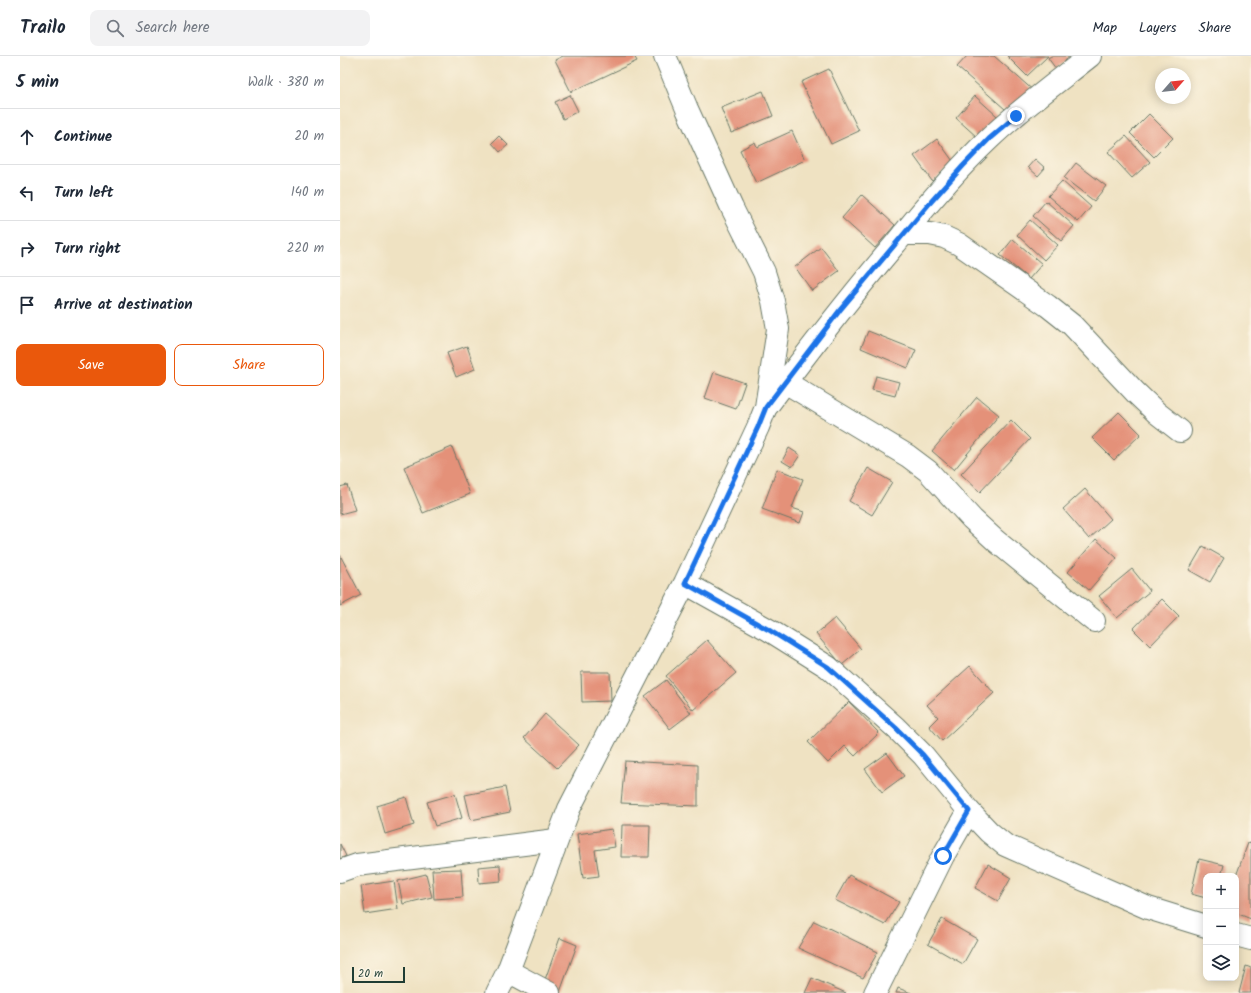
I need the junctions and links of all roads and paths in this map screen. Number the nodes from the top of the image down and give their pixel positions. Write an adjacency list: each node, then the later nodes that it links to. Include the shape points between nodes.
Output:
1 (665, 56): 5 (street, via 732,208 764,272 774,300 778,329)
2 (1090, 56): 3 (street, via 989,139)
3 (903, 234): 4 (street); 6 (street, via 930,234 959,244 1048,306 1072,325 1157,413)
4 (785, 382): 5 (street); 8 (street, via 902,452 928,471 996,541)
5 (766, 407): 7 (street)
6 (1180, 431)
7 (685, 583): 9 (street, via 769,630 828,667 923,755); 10 (street, via 569,809)
8 (1094, 621)
9 (969, 811): 12 (street, via 1004,845 1148,908); 18 (street, via 943,856)
10 (556, 840): 11 (street, via 357,865); 15 (street)
11 (340, 871)
12 (1203, 925)
13 (1239, 936): 14 (street)
14 (1251, 939)
15 (508, 971): 16 (street); 17 (street)
16 (497, 993)
17 (549, 993)
18 (875, 993)

